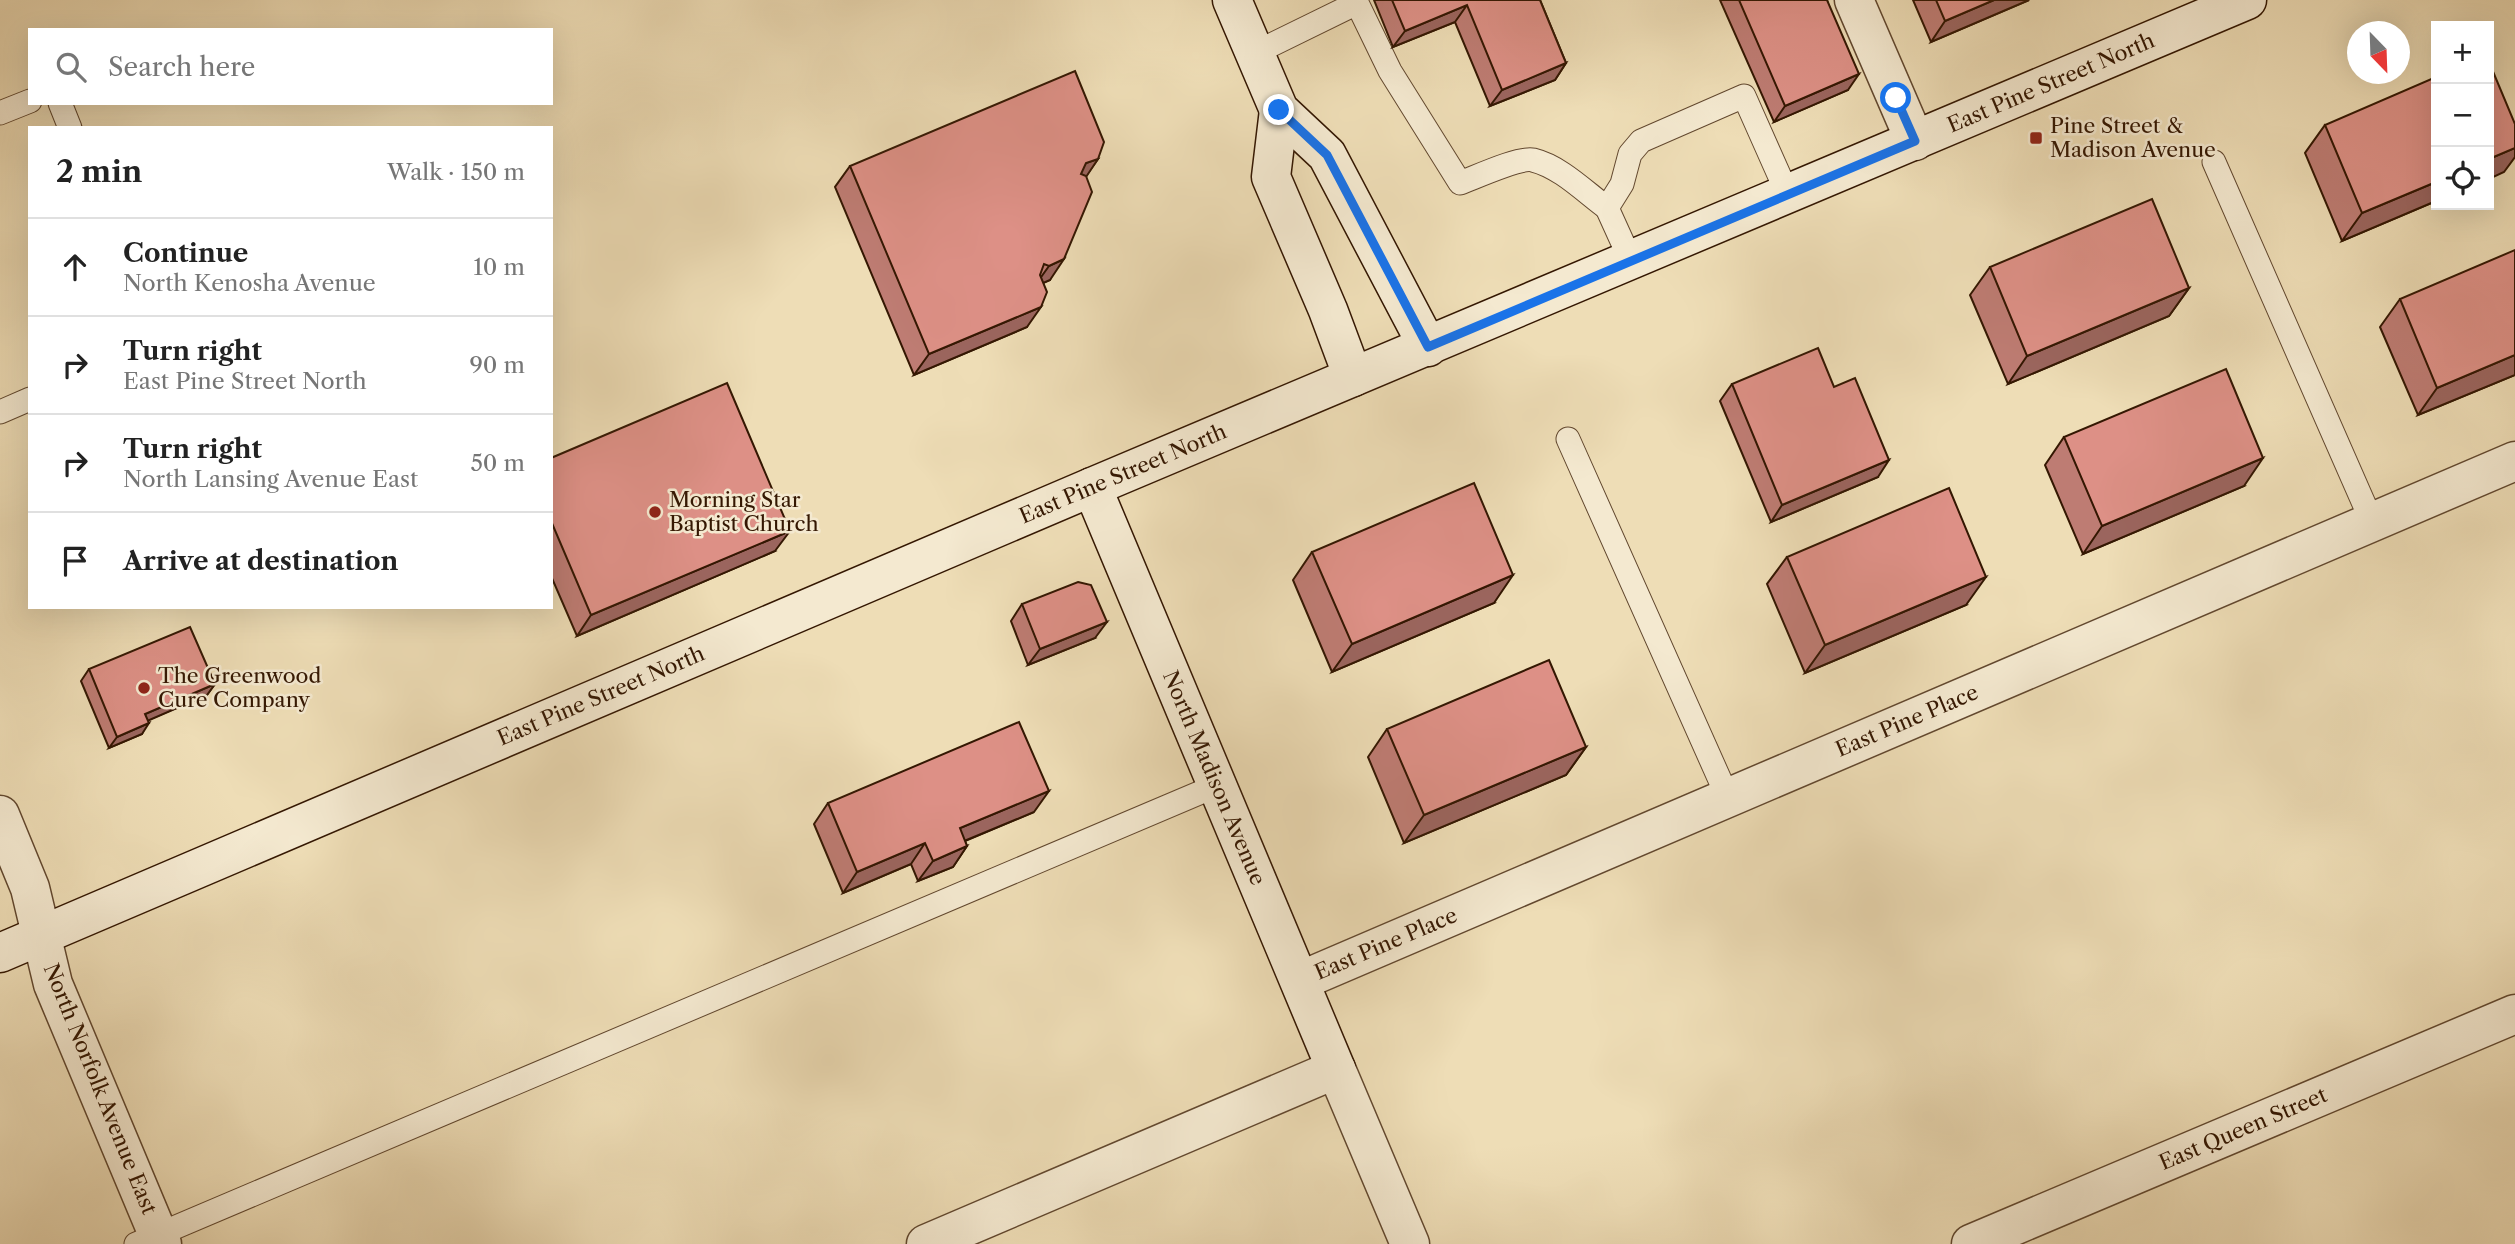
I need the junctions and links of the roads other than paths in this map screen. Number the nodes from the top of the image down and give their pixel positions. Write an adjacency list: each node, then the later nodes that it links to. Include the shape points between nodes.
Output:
1 (1232, 0): 4 (street)
2 (1854, 0): 10 (street)
3 (2247, 0): 10 (street, East Pine Street North)
4 (1255, 52): 7 (street); 13 (lane, via 1357,3 1390,71 1460,183 1532,159 1559,172)
5 (28, 102): 8 (lane)
6 (61, 105): 9 (lane)
7 (1279, 110): 15 (street, via 1327,155); 16 (street, via 1271,177)
8 (0, 113)
9 (70, 126)
10 (1915, 141): 12 (street, East Pine Street North)
11 (2214, 162): 22 (lane)
12 (1788, 195): 13 (lane, via 1744,96 1641,141 1630,154 1622,184); 14 (street, East Pine Street North)
13 (1607, 208): 14 (lane)
14 (1631, 261): 15 (street, East Pine Street North)
15 (1428, 347): 16 (street, East Pine Street North)
16 (1353, 377): 21 (street, East Pine Street North)
17 (28, 400): 18 (lane)
18 (0, 412)
19 (1568, 439): 24 (lane)
20 (2515, 461): 22 (street, East Pine Place)
21 (1092, 486): 23 (street, North Madison Avenue); 26 (street, East Pine Street North)
22 (2372, 522): 24 (street, East Pine Place)
23 (1218, 785): 28 (street, North Madison Avenue); 31 (lane)
24 (1728, 798): 28 (street, East Pine Place)
25 (0, 815): 26 (street, North Norfolk Avenue East, via 30,888)
26 (41, 935): 27 (street, East Pine Street North); 31 (street, North Norfolk Avenue East, via 53,984)
27 (0, 953)
28 (1300, 981): 30 (street, North Madison Avenue)
29 (2515, 1014): 34 (street, East Queen Street)
30 (1336, 1069): 32 (street); 33 (street, North Madison Avenue)
31 (152, 1241)
32 (926, 1244)
33 (1410, 1244)
34 (1971, 1244)

